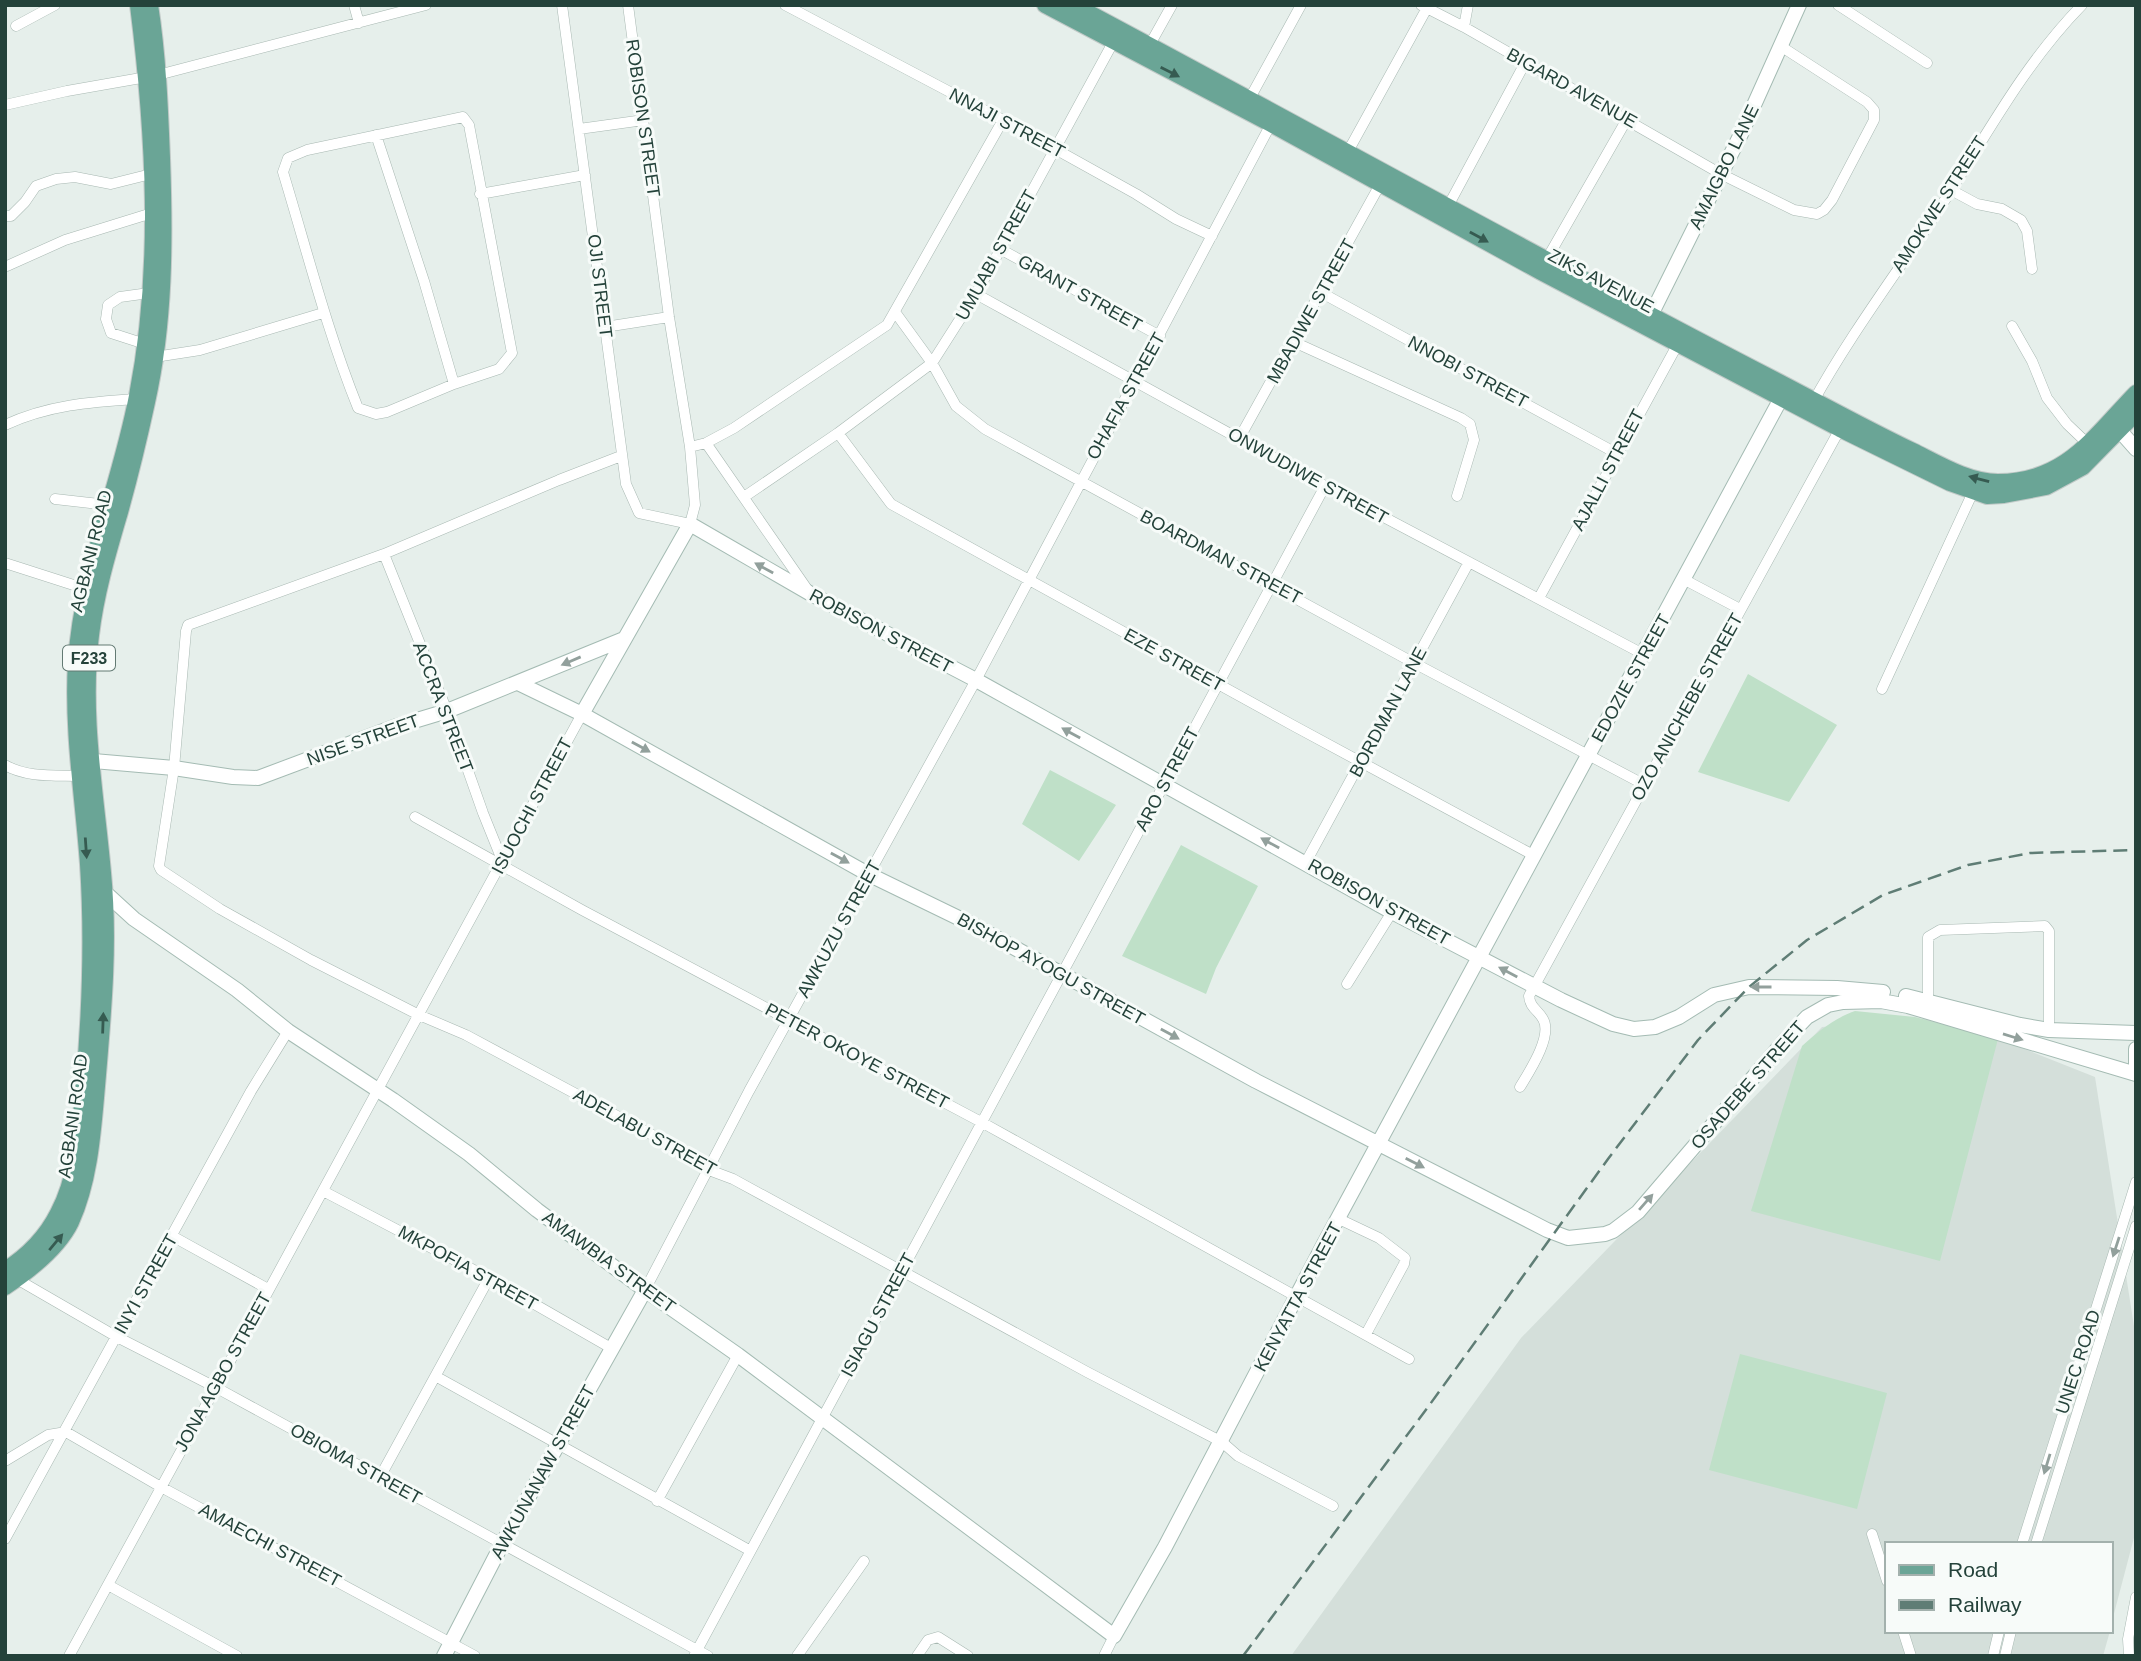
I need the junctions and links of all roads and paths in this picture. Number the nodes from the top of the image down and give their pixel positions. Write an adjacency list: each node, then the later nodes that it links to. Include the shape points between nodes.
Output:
1 (55, 5): 20 (street)
2 (138, 5): 27 (main road, AGBANI ROAD / F233)
3 (150, 5): 27 (main road, AGBANI ROAD / F233)
4 (354, 5): 19 (street)
5 (426, 5): 19 (street)
6 (562, 5): 34 (street, OJI STREET)
7 (628, 5): 32 (street, ROBISON STREET)
8 (785, 5): 18 (street, NNAJI STREET)
9 (1045, 5): 22 (main road, ZIKS AVENUE)
10 (1074, 5): 22 (main road, ZIKS AVENUE)
11 (1172, 5): 24 (street)
12 (1301, 5): 28 (street)
13 (1468, 5): 21 (street)
14 (1799, 5): 23 (main road, AMAIGBO LANE)
15 (1838, 5): 26 (street)
16 (2081, 5): 42 (street, AMOKWE STREET, via 2013,90)
17 (1424, 7): 21 (street, BIGARD AVENUE); 37 (street)
18 (803, 10): 33 (street, NNAJI STREET)
19 (359, 23): 27 (street)
20 (16, 26)
21 (1464, 27): 25 (street, BIGARD AVENUE)
22 (1117, 36): 24 (main road, ZIKS AVENUE); 36 (street, UMUABI STREET)
23 (1782, 47): 39 (main road, AMAIGBO LANE); 39 (street, BIGARD AVENUE, via 1867,102 1874,110 1874,120 1832,200 1817,214 1794,210)
24 (1146, 52): 28 (main road, ZIKS AVENUE); 30 (main road, ZIKS AVENUE, one-way to 30)
25 (1525, 63): 31 (street, BIGARD AVENUE); 44 (street)
26 (1927, 63)
27 (152, 76): 29 (street); 38 (main road, AGBANI ROAD / F233); 64 (main road, AGBANI ROAD / F233, via 164,223 163,286)
28 (1250, 97): 30 (main road, ZIKS AVENUE)
29 (5, 105)
30 (1274, 118): 37 (main road, ZIKS AVENUE); 47 (street, OHAFIA STREET)
31 (1627, 119): 39 (street, BIGARD AVENUE); 49 (street)
32 (644, 120): 34 (street); 57 (street, ROBISON STREET)
33 (1003, 120): 36 (street, NNAJI STREET); 55 (street)
34 (579, 128): 40 (street, OJI STREET)
35 (376, 135): 43 (street, via 463,117 469,125); 56 (street, via 307,150 288,158 283,172); 67 (street)
36 (1055, 149): 47 (street, NNAJI STREET); 48 (street, UMUABI STREET)
37 (1345, 157): 41 (main road, ZIKS AVENUE)
38 (151, 174): 45 (main road, AGBANI ROAD / F233); 46 (street, via 111,184 75,177 56,179 36,187)
39 (1721, 174): 58 (main road, AMAIGBO LANE)
40 (585, 175): 43 (street); 60 (street, OJI STREET)
41 (1383, 178): 44 (main road, ZIKS AVENUE); 52 (street, MBADIWE STREET)
42 (1951, 190): 51 (street, via 2021,220); 71 (street, AMOKWE STREET)
43 (480, 194): 67 (street, via 512,353 499,369)
44 (1445, 211): 49 (main road, ZIKS AVENUE)
45 (152, 213): 50 (street, via 65,240); 53 (main road, AGBANI ROAD / F233)
46 (5, 216)
47 (1212, 236): 61 (street, OHAFIA STREET)
48 (1000, 249): 54 (street, UMUABI STREET); 61 (street, GRANT STREET)
49 (1544, 265): 58 (main road, ZIKS AVENUE)
50 (7, 266)
51 (2032, 269)
52 (1320, 292): 63 (street, MBADIWE STREET); 82 (street, NNOBI STREET)
53 (149, 293): 64 (main road, AGBANI ROAD / F233); 64 (street, via 120,297 108,305 106,319 111,333)
54 (976, 294): 65 (street, UMUABI STREET); 66 (street, ONWUDIWE STREET)
55 (895, 312): 65 (street, BOARDMAN STREET); 78 (street, via 881,331)
56 (323, 313): 64 (street, via 200,350); 67 (street, via 358,408 387,412)
57 (669, 317): 60 (street); 80 (street, ROBISON STREET)
58 (1648, 321): 62 (main road, ZIKS AVENUE)
59 (2012, 326): 79 (street, via 2047,398)
60 (605, 327): 83 (street, OJI STREET)
61 (1160, 336): 66 (street, OHAFIA STREET)
62 (1681, 338): 68 (main road, ZIKS AVENUE); 82 (street, AJALLI STREET)
63 (1294, 342): 77 (street, MBADIWE STREET); 87 (street, via 1470,424 1474,440)
64 (150, 351): 70 (main road, AGBANI ROAD / F233); 114 (main road, AGBANI ROAD / F233, via 148,400 94,615)
65 (932, 363): 76 (street, UMUABI STREET); 84 (street, BOARDMAN STREET, via 963,413)
66 (1134, 382): 77 (street, ONWUDIWE STREET); 84 (street, OHAFIA STREET)
67 (454, 384)
68 (1785, 393): 71 (main road, ZIKS AVENUE); 96 (main road, EDOZIE STREET)
69 (2136, 393): 75 (main road, ZIKS AVENUE)
70 (136, 399): 74 (street, via 49,408); 90 (main road, AGBANI ROAD / F233)
71 (1810, 407): 73 (main road, ZIKS AVENUE)
72 (2136, 413): 75 (main road, ZIKS AVENUE)
73 (1842, 424): 79 (main road, ZIKS AVENUE, one-way to 73, via 2062,466 2032,478 1986,481); 86 (main road, ZIKS AVENUE); 101 (street, OZO ANICHEBE STREET)
74 (5, 425)
75 (2115, 425): 79 (main road, ZIKS AVENUE); 81 (main road); 86 (main road, ZIKS AVENUE, via 2083,467 2057,482 2004,495)
76 (838, 433): 88 (street, UMUABI STREET); 95 (street, EZE STREET, via 891,504)
77 (1240, 437): 85 (street, ONWUDIWE STREET)
78 (706, 443): 80 (street); 88 (street)
79 (2088, 444)
80 (691, 447): 91 (street, ROBISON STREET, via 695,505)
81 (2136, 449)
82 (1616, 453): 100 (street, AJALLI STREET)
83 (621, 456): 91 (street, OJI STREET, via 626,484 639,513); 92 (street)
84 (1080, 482): 95 (street, OHAFIA STREET); 97 (street, BOARDMAN STREET)
85 (1325, 486): 93 (street, ONWUDIWE STREET); 97 (street, ARO STREET)
86 (1973, 492): 108 (street)
87 (1457, 496)
88 (744, 497): 99 (street)
89 (55, 499): 90 (street)
90 (108, 505): 98 (main road, AGBANI ROAD / F233)
91 (690, 524): 99 (main road, ROBISON STREET, one-way to 91); 102 (main road, ISUOCHI STREET)
92 (384, 554): 109 (street, ACCRA STREET); 115 (street, via 188,625)
93 (1469, 562): 100 (street, ONWUDIWE STREET); 104 (street, BORDMAN LANE)
94 (5, 563): 98 (street)
95 (1029, 580): 105 (street, OHAFIA STREET); 107 (street, EZE STREET)
96 (1685, 580): 101 (street); 103 (main road, EDOZIE STREET)
97 (1271, 583): 104 (street, BOARDMAN STREET); 107 (street, ARO STREET)
98 (86, 589): 114 (main road, AGBANI ROAD / F233, via 75,681 76,724)
99 (811, 594): 105 (main road, ROBISON STREET)
100 (1539, 598): 103 (street, ONWUDIWE STREET)
101 (1740, 609): 116 (street, OZO ANICHEBE STREET)
102 (624, 639): 106 (main road, NISE STREET, one-way to 106); 110 (main road, ISUOCHI STREET)
103 (1643, 654): 111 (main road, EDOZIE STREET)
104 (1414, 663): 111 (street, BOARDMAN STREET); 112 (street, BORDMAN LANE)
105 (976, 680): 117 (main road, ROBISON STREET, one-way to 105); 122 (street, AWKUZU STREET)
106 (518, 683): 109 (main road, NISE STREET); 110 (main road, BISHOP AYOGU STREET)
107 (1216, 684): 112 (street, EZE STREET); 117 (street, ARO STREET)
108 (1882, 689)
109 (447, 711): 115 (main road, NISE STREET, via 258,778); 120 (street, ACCRA STREET)
110 (582, 714): 120 (street, ISUOCHI STREET); 122 (main road, BISHOP AYOGU STREET, one-way to 122)
111 (1589, 756): 116 (street, BOARDMAN STREET); 119 (main road, EDOZIE STREET)
112 (1361, 762): 119 (street, EZE STREET); 121 (street, BORDMAN LANE)
113 (5, 765): 114 (street, via 34,774)
114 (84, 766): 115 (main road, NISE STREET); 123 (main road, AGBANI ROAD / F233, one-way to 123); 124 (main road, AGBANI ROAD / F233)
115 (174, 768): 133 (street, ADELABU STREET, via 161,870 220,909)
116 (1645, 785): 129 (street, OZO ANICHEBE STREET)
117 (1165, 786): 121 (main road, ROBISON STREET, one-way to 117); 127 (street, ARO STREET)
118 (415, 817): 120 (street, PETER OKOYE STREET)
119 (1535, 856): 126 (main road, EDOZIE STREET)
120 (501, 863): 133 (street, ISUOCHI STREET); 134 (street, PETER OKOYE STREET)
121 (1306, 863): 125 (main road, ROBISON STREET)
122 (869, 874): 127 (main road, BISHOP AYOGU STREET); 134 (street, AWKUZU STREET)
123 (89, 881): 124 (main road, AMAWBIA STREET); 153 (main road, AGBANI ROAD / F233, via 85,1069 70,1181 50,1227)
124 (104, 889): 136 (main road, AMAWBIA STREET, via 134,919); 153 (main road, AGBANI ROAD / F233, one-way to 124, via 54,1246 70,1223 90,1156 102,1042)
125 (1392, 912): 126 (main road, ROBISON STREET); 128 (street)
126 (1481, 957): 129 (main road, ROBISON STREET, one-way to 126); 144 (main road, KENYATTA STREET)
127 (1061, 974): 143 (street, ISIAGU STREET); 144 (main road, BISHOP AYOGU STREET, one-way to 144)
128 (1347, 984)
129 (1534, 986): 130 (main road, one-way to 129, via 1728,991 1670,1022 1634,1029 1613,1024); 141 (street, via 1531,1005 1546,1028)
130 (1829, 988): 131 (main road); 132 (main road)
131 (1928, 1001): 135 (main road); 135 (street, via 1928,937 1934,932 2045,926 2049,931)
132 (1828, 1006): 140 (main road, OSADEBE STREET, one-way to 140, via 1864,1000 1908,1006); 151 (main road, OSADEBE STREET, one-way to 132, via 1613,1231 1638,1212 1787,1038 1807,1017)
133 (419, 1015): 142 (street, ISUOCHI STREET); 145 (street, ADELABU STREET, via 478,1041)
134 (789, 1020): 143 (street, PETER OKOYE STREET); 145 (street, AWKUZU STREET)
135 (2049, 1030): 137 (main road)
136 (288, 1031): 142 (main road, AMAWBIA STREET); 150 (street, INYI STREET)
137 (2136, 1033)
138 (2136, 1049): 139 (main road)
139 (2136, 1065)
140 (2136, 1074)
141 (1520, 1087)
142 (380, 1091): 147 (street, JONA AGBO STREET); 156 (main road, AMAWBIA STREET)
143 (983, 1123): 152 (street, ISIAGU STREET); 157 (street, PETER OKOYE STREET)
144 (1378, 1145): 148 (main road, KENYATTA STREET); 151 (main road, BISHOP AYOGU STREET, one-way to 151, via 1553,1233)
145 (709, 1170): 152 (street, ADELABU STREET); 156 (street, AWKUZU STREET)
146 (2136, 1182): 163 (street, UNEC ROAD, one-way to 163)
147 (323, 1191): 154 (street, MKPOFIA STREET); 155 (street, JONA AGBO STREET)
148 (1339, 1219): 157 (main road, KENYATTA STREET); 158 (street, via 1379,1238 1405,1258)
149 (2136, 1226): 165 (street, UNEC ROAD)
150 (172, 1237): 155 (street); 159 (street, INYI STREET)
151 (1590, 1237)
152 (901, 1271): 167 (street, ISIAGU STREET); 169 (street, ADELABU STREET)
153 (8, 1274): 159 (street, OBIOMA STREET)
154 (489, 1278): 160 (street, MKPOFIA STREET); 164 (street)
155 (268, 1290): 166 (street, JONA AGBO STREET)
156 (645, 1290): 160 (main road, AWKUNANAW STREET); 161 (main road, AMAWBIA STREET)
157 (1297, 1297): 158 (street, PETER OKOYE STREET); 169 (main road, KENYATTA STREET)
158 (1366, 1334): 162 (street, PETER OKOYE STREET)
159 (117, 1337): 166 (street, OBIOMA STREET); 168 (street, INYI STREET)
160 (611, 1348): 170 (main road, AWKUNANAW STREET)
161 (738, 1354): 167 (main road, AMAWBIA STREET); 174 (street)
162 (1409, 1359)
163 (2073, 1376): 165 (street); 178 (street, UNEC ROAD, one-way to 178)
164 (437, 1377): 170 (street); 172 (street)
165 (2085, 1381): 179 (street, UNEC ROAD)
166 (215, 1387): 172 (street, OBIOMA STREET); 173 (street, JONA AGBO STREET)
167 (822, 1419): 181 (street, ISIAGU STREET); 189 (main road, AMAWBIA STREET)
168 (66, 1432): 171 (street, via 48,1435); 173 (street, AMAECHI STREET); 177 (street, INYI STREET)
169 (1222, 1442): 175 (street, ADELABU STREET, via 1238,1456); 189 (main road, KENYATTA STREET)
170 (558, 1446): 174 (street); 180 (main road, AWKUNANAW STREET)
171 (5, 1461)
172 (380, 1477): 180 (street, OBIOMA STREET)
173 (162, 1487): 184 (street, JONA AGBO STREET); 190 (street, AMAECHI STREET)
174 (657, 1501): 181 (street)
175 (1333, 1506)
176 (1872, 1534): 183 (street)
177 (5, 1539)
178 (2023, 1542)
179 (2037, 1542)
180 (502, 1544): 190 (main road, AWKUNANAW STREET); 191 (street, OBIOMA STREET)
181 (750, 1550): 191 (street, ISIAGU STREET)
182 (864, 1561): 197 (street)
183 (1885, 1575)
184 (108, 1585): 192 (street, JONA AGBO STREET); 193 (street)
185 (2136, 1597): 204 (street)
186 (1904, 1633): 201 (street)
187 (1999, 1633): 202 (street)
188 (2011, 1633): 203 (street)
189 (1114, 1636): 200 (street)
190 (451, 1642): 194 (main road, AWKUNANAW STREET); 195 (street, AMAECHI STREET)
191 (696, 1653): 196 (street, OBIOMA STREET)
192 (69, 1656)
193 (237, 1656)
194 (444, 1656)
195 (475, 1656)
196 (708, 1656)
197 (797, 1656)
198 (917, 1656): 199 (street, via 928,1640 937,1637)
199 (968, 1656)
200 (1104, 1656)
201 (1911, 1656)
202 (1993, 1656)
203 (2005, 1656)
204 (2129, 1656)

